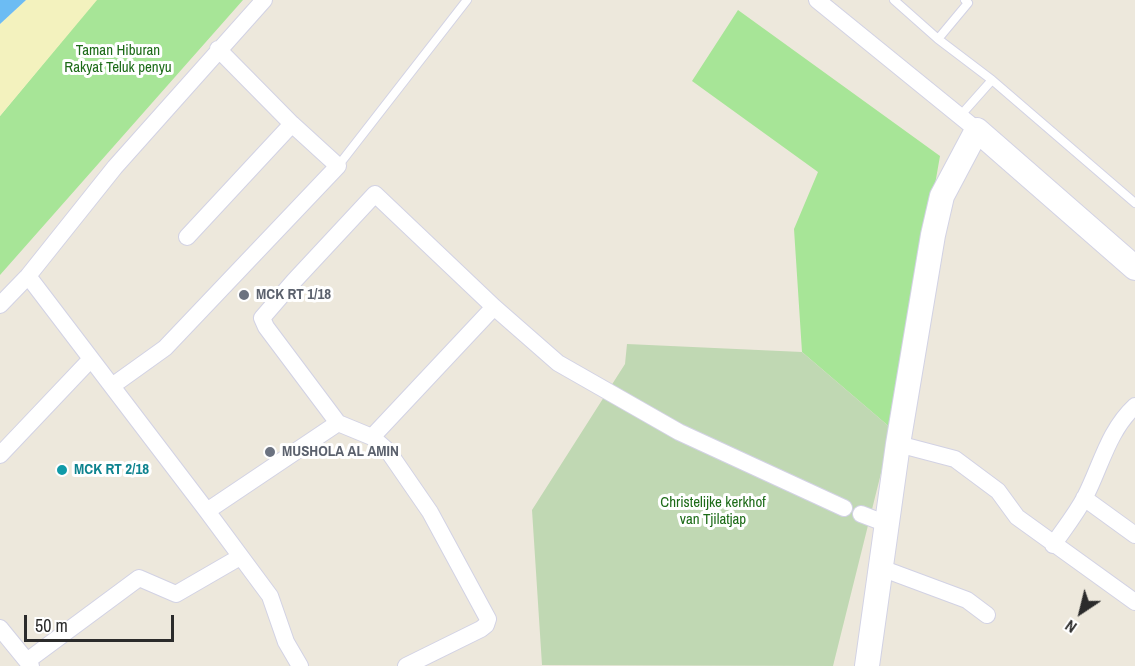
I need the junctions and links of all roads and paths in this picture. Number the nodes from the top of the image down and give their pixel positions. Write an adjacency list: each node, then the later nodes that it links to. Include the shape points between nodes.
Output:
1 (264, 0): 7 (street)
2 (467, 0): 11 (lane)
3 (817, 0): 9 (street)
4 (894, 0): 6 (lane)
5 (968, 1): 6 (lane)
6 (938, 39): 8 (lane)
7 (218, 49): 10 (street); 15 (street, via 115,167)
8 (992, 80): 9 (lane); 12 (lane)
9 (968, 123): 14 (street); 23 (street, via 942,196)
10 (291, 124): 11 (street); 13 (street)
11 (338, 166): 19 (street, via 165,348)
12 (1135, 203)
13 (186, 237)
14 (1135, 268)
15 (28, 276): 16 (street); 18 (street)
16 (0, 305)
17 (494, 307): 21 (street, via 377,194 372,195 262,318); 22 (street); 26 (street, via 558,363 679,432)
18 (91, 359): 19 (street); 24 (street)
19 (112, 386): 27 (street)
20 (1135, 406): 25 (street, via 1111,436)
21 (338, 423): 22 (street); 27 (street)
22 (372, 437): 39 (street, via 388,451 430,512 488,619 481,629)
23 (898, 444): 29 (street); 31 (street, via 955,459 998,491 1017,517)
24 (0, 455)
25 (1084, 498): 30 (street); 31 (street)
26 (844, 508)
27 (207, 511): 32 (street)
28 (861, 514): 29 (street)
29 (887, 524): 33 (street)
30 (1135, 535)
31 (1053, 545): 34 (street)
32 (240, 557): 37 (street, via 176,594 140,578); 38 (street, via 270,597 286,642)
33 (881, 568): 35 (street, via 967,600); 40 (street)
34 (1135, 602)
35 (987, 615)
36 (0, 628): 37 (street)
37 (29, 664)
38 (300, 666)
39 (406, 666)
40 (867, 666)

